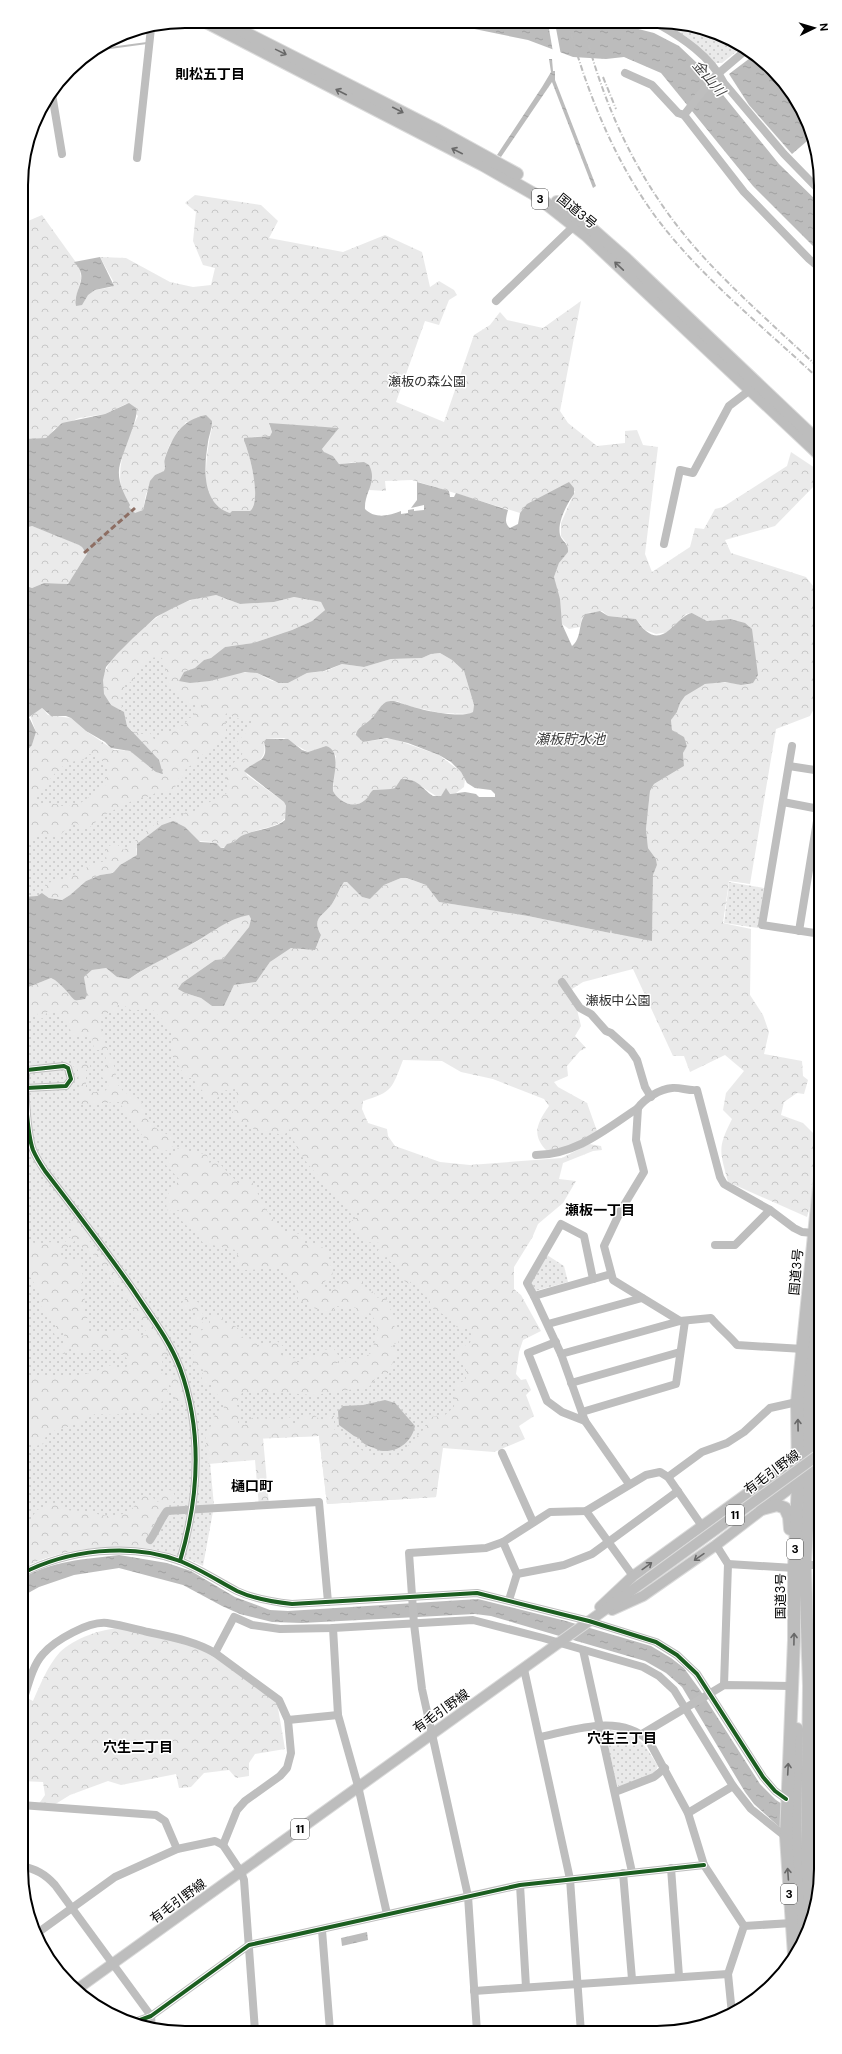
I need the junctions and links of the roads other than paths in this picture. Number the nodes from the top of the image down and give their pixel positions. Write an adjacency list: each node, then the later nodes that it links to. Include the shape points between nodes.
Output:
1 (217, 28): 13 (highway, 国道3号 / 3, one-way to 1, via 508,179)
2 (236, 28): 13 (highway, 国道3号 / 3, one-way to 13, via 491,159 538,188)
3 (664, 28): 7 (street, via 692,45)
4 (151, 32): 11 (street)
5 (742, 53): 7 (street)
6 (625, 73): 9 (street, via 652,84 678,113)
7 (716, 75): 9 (street); 12 (street)
8 (53, 100): 10 (street)
9 (684, 115): 14 (street, via 744,192)
10 (62, 154)
11 (137, 158)
12 (814, 185)
13 (578, 223): 15 (street); 16 (highway, 国道3号 / 3, one-way to 13, via 620,267); 17 (highway, 国道3号 / 3, via 626,259)
14 (814, 262)
15 (496, 301)
16 (750, 390): 18 (highway, 国道3号 / 3); 19 (street, via 729,406 693,473 680,470)
17 (814, 437)
18 (814, 449)
19 (664, 544)
20 (792, 746): 21 (street)
21 (789, 766): 22 (street); 23 (street)
22 (814, 770)
23 (783, 802): 24 (street); 26 (street, via 762,925)
24 (814, 808)
25 (814, 858): 26 (street)
26 (799, 931): 27 (street)
27 (814, 933)
28 (562, 982): 31 (street, via 580,1008 591,1014 606,1031 631,1051 637,1060)
29 (28, 1070): 30 (street, via 64,1066 68,1068 71,1079 66,1086)
30 (28, 1088)
31 (650, 1097): 32 (street); 35 (street, via 672,1088 697,1090 724,1184)
32 (638, 1108): 34 (street, via 590,1140 563,1152); 40 (street, via 636,1140 644,1172 621,1210 604,1246)
33 (28, 1119): 70 (street, via 33,1150 45,1171 146,1308 170,1346 180,1369 195,1430 196,1488)
34 (536, 1155)
35 (770, 1210): 37 (street, via 794,1228); 38 (street, via 735,1245)
36 (814, 1225): 37 (highway, 国道3号 / 3)
37 (813, 1233): 39 (highway, 国道3号 / 3)
38 (716, 1245)
39 (814, 1262)
40 (611, 1274): 41 (street); 44 (street, via 613,1280)
41 (593, 1279): 42 (street); 42 (street, via 584,1236 561,1224 527,1283)
42 (534, 1296): 47 (street)
43 (814, 1297): 49 (highway, 国道3号 / 3)
44 (642, 1298): 46 (street); 47 (street)
45 (814, 1307): 58 (highway, 国道3号 / 3, via 808,1396)
46 (682, 1321): 49 (street, via 711,1318 737,1345); 50 (street); 51 (street)
47 (548, 1324): 48 (street)
48 (556, 1342): 51 (street); 55 (street, via 528,1353 547,1401 562,1412)
49 (803, 1349): 53 (highway, 国道3号 / 3)
50 (680, 1352): 52 (street); 54 (street, via 676,1384)
51 (561, 1354): 52 (street)
52 (571, 1383): 54 (street)
53 (797, 1402): 60 (highway, 国道3号 / 3, one-way to 53); 64 (street, via 770,1408 744,1432 727,1443 702,1452)
54 (582, 1412): 55 (street)
55 (585, 1421): 67 (street)
56 (814, 1443): 58 (street)
57 (814, 1445): 58 (main road)
58 (810, 1448): 60 (main road); 62 (highway, 国道3号 / 3)
59 (502, 1453): 72 (street)
60 (798, 1457): 65 (highway, 国道3号 / 3); 73 (main road)
61 (814, 1458): 89 (main road, 有毛引野線 / 11, bridge)
62 (814, 1470)
63 (814, 1476): 65 (main road)
64 (668, 1477): 67 (street, via 660,1472 646,1475); 68 (street)
65 (798, 1482): 69 (main road); 81 (highway, 国道3号 / 3)
66 (814, 1482): 81 (highway, 国道3号 / 3)
67 (629, 1484): 71 (street)
68 (678, 1491): 73 (street); 75 (street)
69 (762, 1509): 77 (main road); 81 (highway, via 777,1505 787,1509)
70 (192, 1510): 74 (street, via 167,1511); 78 (street); 87 (street, via 319,1502)
71 (586, 1511): 72 (street, via 550,1512); 75 (street)
72 (533, 1522): 76 (street)
73 (702, 1526): 84 (main road, one-way to 73)
74 (150, 1540)
75 (609, 1541): 83 (street, via 592,1554 578,1560); 84 (street)
76 (502, 1542): 83 (street); 85 (street, via 486,1548 409,1553)
77 (716, 1545): 79 (street); 89 (main road, one-way to 89, via 643,1596)
78 (180, 1561): 82 (street, via 148,1553 97,1552 49,1561); 87 (street, via 238,1591 270,1602)
79 (728, 1564): 81 (street); 96 (street)
80 (814, 1565): 81 (street)
81 (800, 1566): 95 (highway, 国道3号 / 3); 98 (highway, 国道3号 / 3, one-way to 81)
82 (28, 1571)
83 (517, 1574): 86 (street)
84 (633, 1576): 89 (main road)
85 (412, 1599): 86 (street, via 477,1593); 87 (street); 88 (street)
86 (509, 1600): 89 (street)
87 (328, 1602)
88 (414, 1623): 90 (street); 91 (street, via 473,1620); 105 (street, via 422,1689)
89 (585, 1624): 91 (main road, 有毛引野線 / 11); 99 (street, via 656,1642 677,1655 697,1674)
90 (333, 1628): 93 (street, via 280,1629 252,1625 234,1617); 102 (street)
91 (560, 1642): 92 (street); 94 (main road, 有毛引野線 / 11)
92 (583, 1650): 101 (street, via 643,1667 659,1676 674,1690); 104 (street)
93 (215, 1652): 97 (street, via 177,1638 106,1623 90,1625 72,1633 42,1654); 103 (street, via 279,1700)
94 (524, 1669): 105 (main road, 有毛引野線 / 11); 107 (street)
95 (814, 1678)
96 (724, 1685): 98 (street); 99 (street)
97 (28, 1686)
98 (792, 1686): 112 (highway, 国道3号 / 3, one-way to 98)
99 (708, 1694): 101 (street); 112 (street, via 763,1777)
100 (814, 1705): 115 (highway, 国道3号 / 3)
101 (687, 1708): 106 (street); 110 (street)
102 (338, 1715): 103 (street); 109 (street)
103 (288, 1720): 118 (street, via 292,1753 287,1768 280,1776 245,1800 237,1810)
104 (600, 1725): 106 (street, via 629,1729); 107 (street); 111 (street)
105 (432, 1734): 109 (main road, 有毛引野線 / 11); 129 (street)
106 (642, 1734): 108 (street)
107 (540, 1737): 127 (street)
108 (665, 1768): 111 (street, via 654,1777); 114 (street)
109 (358, 1786): 124 (main road, 有毛引野線 / 11); 132 (street)
110 (733, 1786): 114 (street); 117 (street, via 751,1809)
111 (615, 1792): 125 (street)
112 (789, 1804): 117 (highway, 国道3号 / 3); 120 (highway, 3)
113 (28, 1806): 119 (street, via 156,1815 165,1821)
114 (688, 1813): 121 (street)
115 (808, 1817): 116 (street); 120 (highway, 国道3号 / 3)
116 (814, 1820)
117 (786, 1835): 133 (highway, 国道3号 / 3, one-way to 117)
118 (223, 1845): 119 (street, via 215,1841); 124 (street)
119 (176, 1849): 130 (street, via 115,1878)
120 (800, 1858): 131 (highway, 国道3号 / 3); 136 (highway, 3)
121 (704, 1865): 123 (street); 134 (street)
122 (28, 1867): 130 (street, via 45,1874)
123 (671, 1868): 125 (street); 142 (street)
124 (241, 1872): 138 (street, via 244,1880); 140 (main road, 有毛引野線 / 11)
125 (632, 1872): 126 (street)
126 (623, 1873): 127 (street); 143 (street)
127 (570, 1879): 128 (street); 144 (street)
128 (520, 1885): 129 (street); 146 (street)
129 (468, 1896): 132 (street); 147 (street)
130 (73, 1908): 137 (street); 140 (street)
131 (809, 1909)
132 (387, 1914): 135 (street)
133 (792, 1923): 134 (street); 139 (highway, 国道3号 / 3)
134 (744, 1926): 141 (street)
135 (322, 1930): 138 (street); 153 (street)
136 (802, 1930)
137 (41, 1931)
138 (249, 1945): 149 (street); 152 (street)
139 (793, 1946)
140 (113, 1963): 145 (main road, 有毛引野線 / 11); 149 (street)
141 (728, 1974): 142 (street); 148 (street)
142 (679, 1976): 143 (street)
143 (632, 1979): 144 (street)
144 (578, 1983): 146 (street); 155 (street)
145 (81, 1986)
146 (526, 1987): 147 (street)
147 (474, 1991): 154 (street)
148 (731, 2007)
149 (151, 2016): 150 (street); 151 (street)
150 (141, 2020)
151 (151, 2022)
152 (255, 2026)
153 (330, 2026)
154 (477, 2026)
155 (581, 2026)

